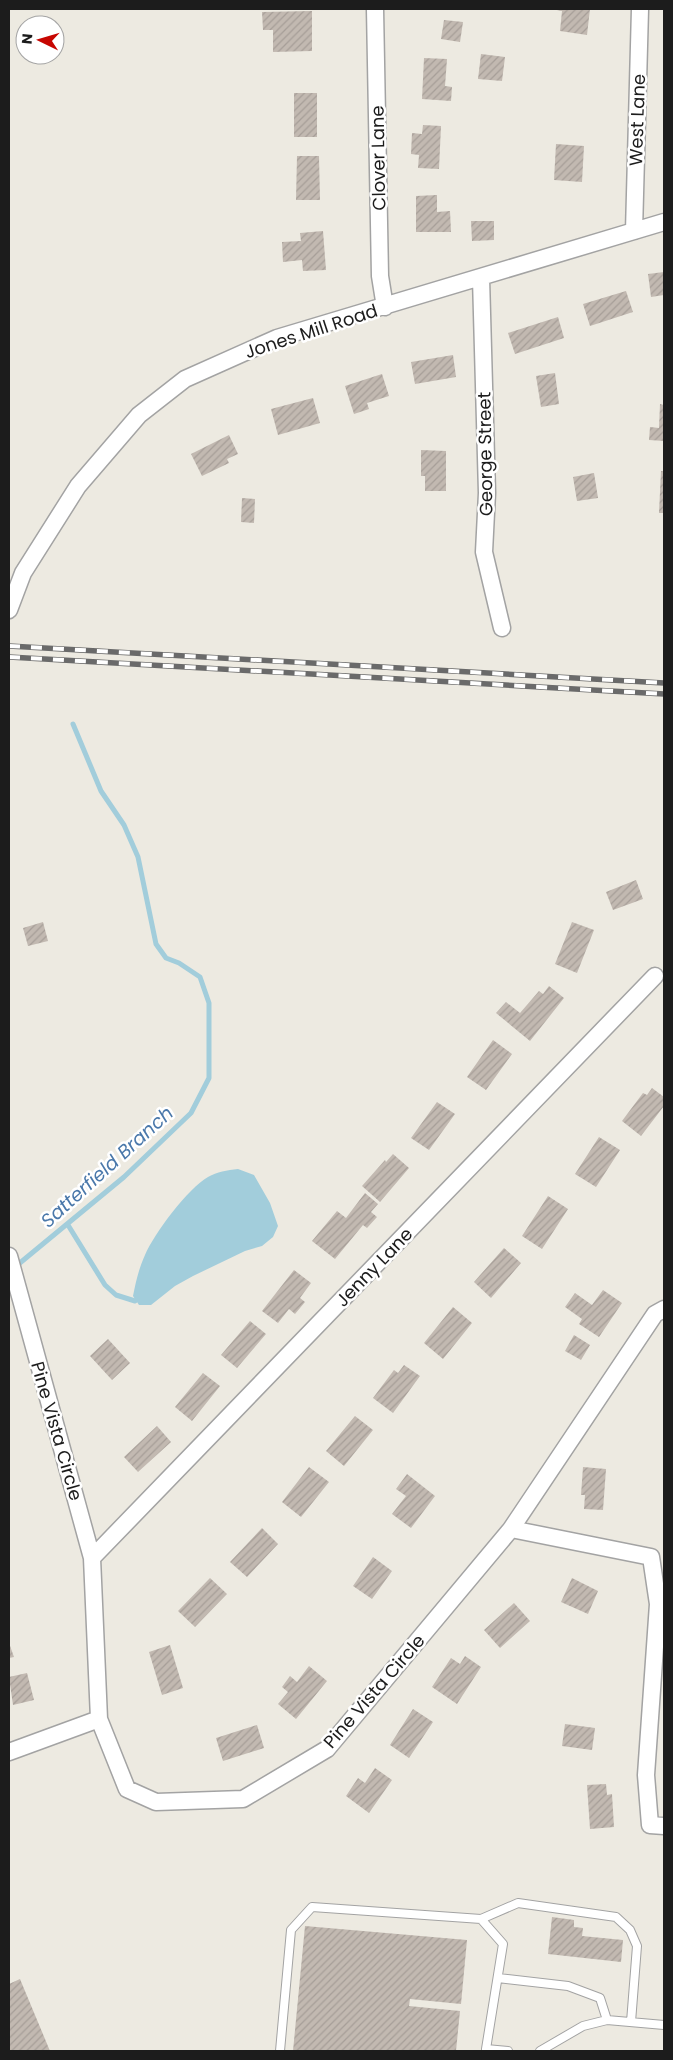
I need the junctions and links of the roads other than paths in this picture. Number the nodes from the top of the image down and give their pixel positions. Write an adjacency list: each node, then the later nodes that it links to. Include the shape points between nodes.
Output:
1 (375, 9): 6 (street, Clover Lane, via 380,276)
2 (640, 9): 4 (street, West Lane)
3 (664, 222): 4 (street, Jones Mill Road)
4 (634, 231): 5 (street, Jones Mill Road)
5 (482, 278): 6 (street, Jones Mill Road); 8 (street, George Street, via 487,493 484,552)
6 (385, 306): 7 (street, Jones Mill Road, via 268,342 196,373 152,404 78,486 23,573)
7 (9, 610)
8 (502, 628)
9 (655, 976): 13 (street, Jenny Lane)
10 (9, 1256): 13 (street, Pine Vista Circle)
11 (664, 1309): 12 (street, Pine Vista Circle, via 655,1314)
12 (511, 1529): 14 (street, Pine Vista Circle, via 327,1749 243,1799 156,1802 127,1789); 16 (street, via 651,1557 658,1604 646,1775 650,1825)
13 (92, 1558): 14 (street, Pine Vista Circle)
14 (99, 1719): 15 (street)
15 (9, 1752)
16 (664, 1826)
17 (481, 1919): 18 (lane, via 503,1944); 20 (lane, via 518,1903 616,1917 630,1930 637,1946); 23 (lane, via 312,1907 291,1930)
18 (498, 1978): 19 (lane, via 568,1986 600,1998); 22 (lane)
19 (607, 2020): 20 (lane); 25 (lane, via 583,2026)
20 (631, 2022): 21 (lane)
21 (664, 2024)
22 (486, 2050): 24 (lane)
23 (280, 2051)
24 (508, 2051)
25 (540, 2051)

